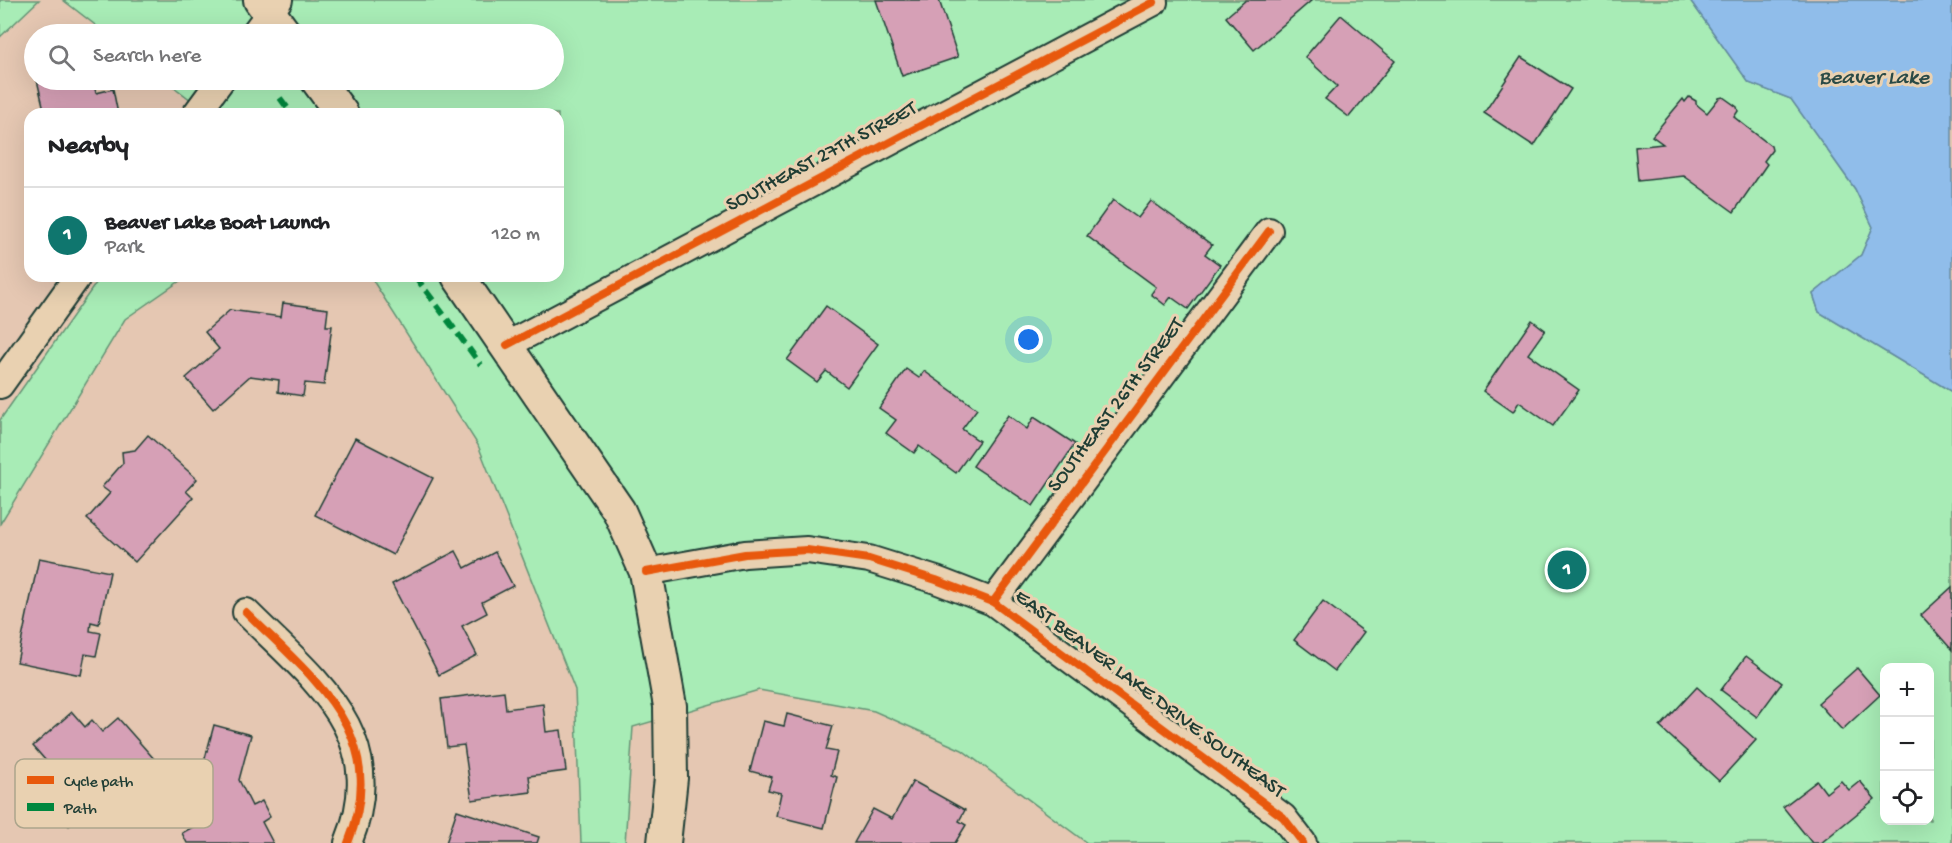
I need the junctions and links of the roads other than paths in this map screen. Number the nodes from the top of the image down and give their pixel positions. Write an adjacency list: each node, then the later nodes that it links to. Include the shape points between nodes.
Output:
1 (1154, 2): 9 (street, SOUTHEAST 27TH STREET)
2 (213, 90): 4 (street)
3 (324, 90): 5 (street)
4 (200, 108)
5 (338, 108)
6 (1269, 231): 12 (street, SOUTHEAST 26TH STREET)
7 (74, 282): 10 (street)
8 (462, 282): 9 (street)
9 (507, 345): 11 (street, via 620,511)
10 (0, 385)
11 (646, 572): 12 (street, EAST BEAVER LAKE DRIVE SOUTHEAST, via 745,554 807,550 869,559); 15 (street, via 670,706 671,778)
12 (993, 602): 16 (street, EAST BEAVER LAKE DRIVE SOUTHEAST, via 1283,817)
13 (246, 612): 14 (street, via 332,699 348,724 357,751 361,785 357,822)
14 (348, 843)
15 (664, 843)
16 (1303, 843)

